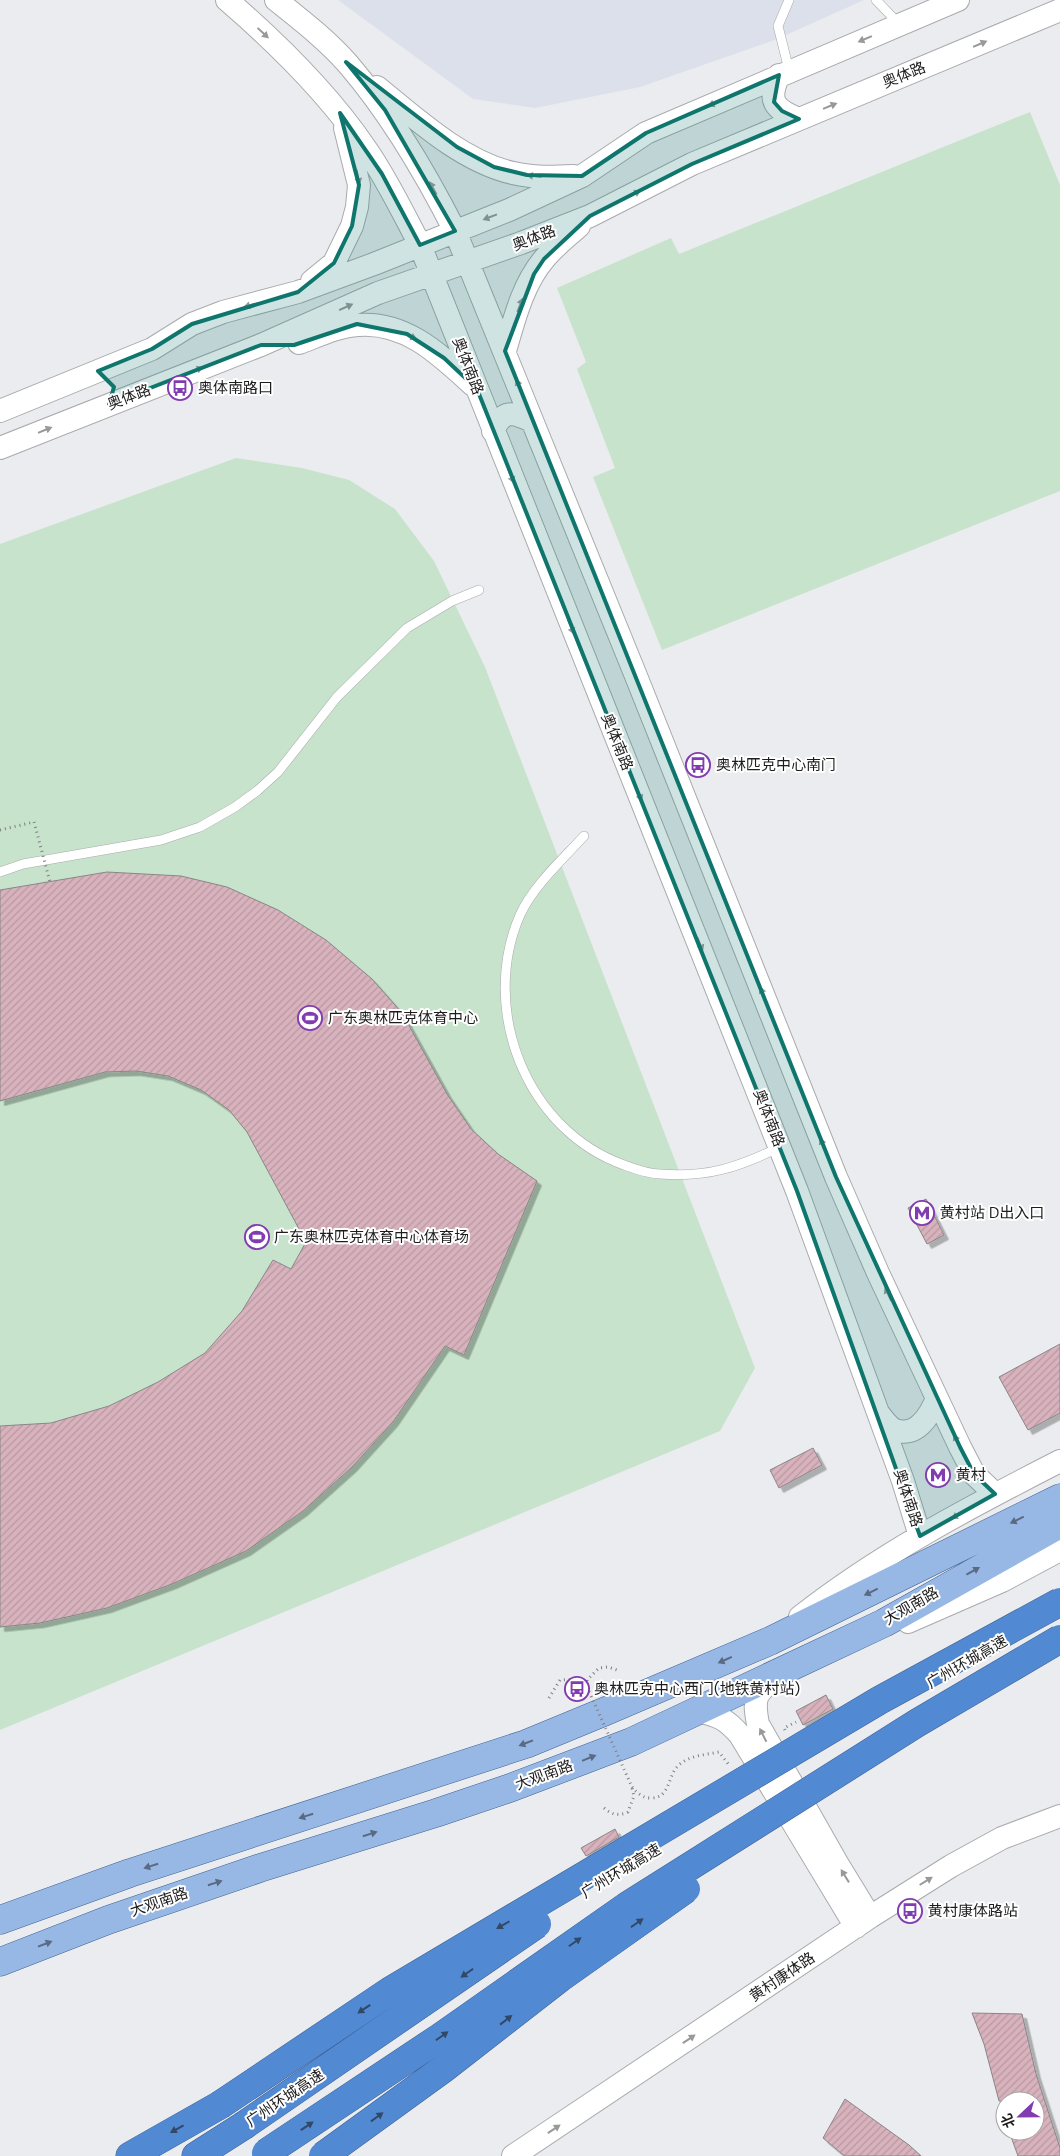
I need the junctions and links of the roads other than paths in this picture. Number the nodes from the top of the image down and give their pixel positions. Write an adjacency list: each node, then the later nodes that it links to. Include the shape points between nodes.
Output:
1 (227, 0): 10 (street, 奥体南路, one-way to 10, via 266,35)
2 (276, 0): 8 (street)
3 (788, 0): 9 (lane, via 778,26)
4 (876, 0): 7 (lane)
5 (958, 0): 7 (street)
6 (1060, 10): 11 (street, 奥体路, one-way to 6)
7 (899, 25): 9 (street, one-way to 9)
8 (346, 62): 12 (street, one-way to 8, via 511,173 474,158 434,132); 14 (street, one-way to 8, via 432,186 385,110)
9 (784, 73): 11 (street, via 772,95 774,102 782,111); 12 (street, one-way to 12, via 646,133)
10 (340, 113): 15 (street, 奥体南路, via 382,174); 18 (street, one-way to 18, via 359,185 352,226 334,264)
11 (799, 119): 13 (street, 奥体路, one-way to 11, via 692,164)
12 (582, 176): 14 (street, one-way to 14)
13 (590, 216): 16 (street, 奥体路); 20 (street, one-way to 13, via 526,291 544,259)
14 (455, 231): 15 (street); 16 (street)
15 (420, 245): 17 (street, 奥体南路); 18 (street)
16 (468, 262): 17 (street, 奥体路); 20 (street)
17 (432, 274): 19 (street, 奥体路, one-way to 17, via 378,293); 22 (street, 奥体南路)
18 (298, 292): 21 (street, one-way to 21, via 223,312 192,324 152,349)
19 (261, 345): 22 (street, one-way to 22, via 294,345 357,324 389,328 423,343); 23 (street, 奥体路, one-way to 19)
20 (505, 351): 25 (street, one-way to 20)
21 (98, 371): 23 (street, via 109,378 114,387); 24 (street)
22 (477, 389): 26 (street, 奥体南路)
23 (109, 404): 27 (street, 奥体路, one-way to 23)
24 (0, 411)
25 (532, 421): 26 (street, via 519,414 510,414 498,420); 32 (street, one-way to 25, via 836,1177)
26 (493, 431): 31 (street, 奥体南路, one-way to 31)
27 (0, 448)
28 (479, 590): 30 (lane, via 452,601 406,628 337,697 278,772 257,791 200,827 161,840 23,864)
29 (584, 836): 31 (lane, via 545,878 520,914 510,948 504,981 506,1016 517,1057 533,1090 555,1120 580,1143 605,1158 659,1174 716,1172 746,1163)
30 (0, 872)
31 (780, 1147): 33 (street, 奥体南路)
32 (937, 1398): 33 (street, via 924,1422 904,1433 892,1428); 35 (street, one-way to 32, via 974,1474)
33 (879, 1414): 38 (street, 奥体南路)
34 (1060, 1461): 35 (street)
35 (995, 1494): 38 (street, one-way to 38)
36 (1060, 1498): 43 (main road, 大观南路, one-way to 43)
37 (1060, 1524): 45 (main road, 大观南路, one-way to 37, via 884,1623)
38 (920, 1536): 43 (street, via 824,1599)
39 (1060, 1550): 45 (street, via 1002,1581 885,1632)
40 (1060, 1602): 52 (highway, one-way to 52, bridge, via 880,1700 390,1991 220,2105)
41 (1060, 1608): 53 (highway, 广州环城高速, one-way to 53, bridge, via 820,1748 556,1910)
42 (1060, 1639): 51 (highway, 广州环城高速, one-way to 42, bridge, via 439,2038 642,1896 916,1723)
43 (770, 1641): 48 (main road, 大观南路, one-way to 48, via 526,1744 130,1873)
44 (1060, 1647): 54 (highway, one-way to 44, bridge, via 560,1978 754,1842)
45 (791, 1667): 46 (main road, 大观南路); 49 (street, one-way to 45, via 837,1863 758,1724 756,1697 762,1688)
46 (699, 1711): 49 (street, via 728,1722 740,1735); 50 (main road, 大观南路, one-way to 46, via 182,1894 510,1788 631,1742)
47 (1060, 1816): 49 (street, 黄村康体路, one-way to 47, via 1002,1838)
48 (0, 1920)
49 (863, 1922): 55 (street, 黄村康体路, one-way to 49)
50 (0, 1962)
51 (264, 2154)
52 (130, 2156)
53 (196, 2156)
54 (323, 2156)
55 (513, 2156)

